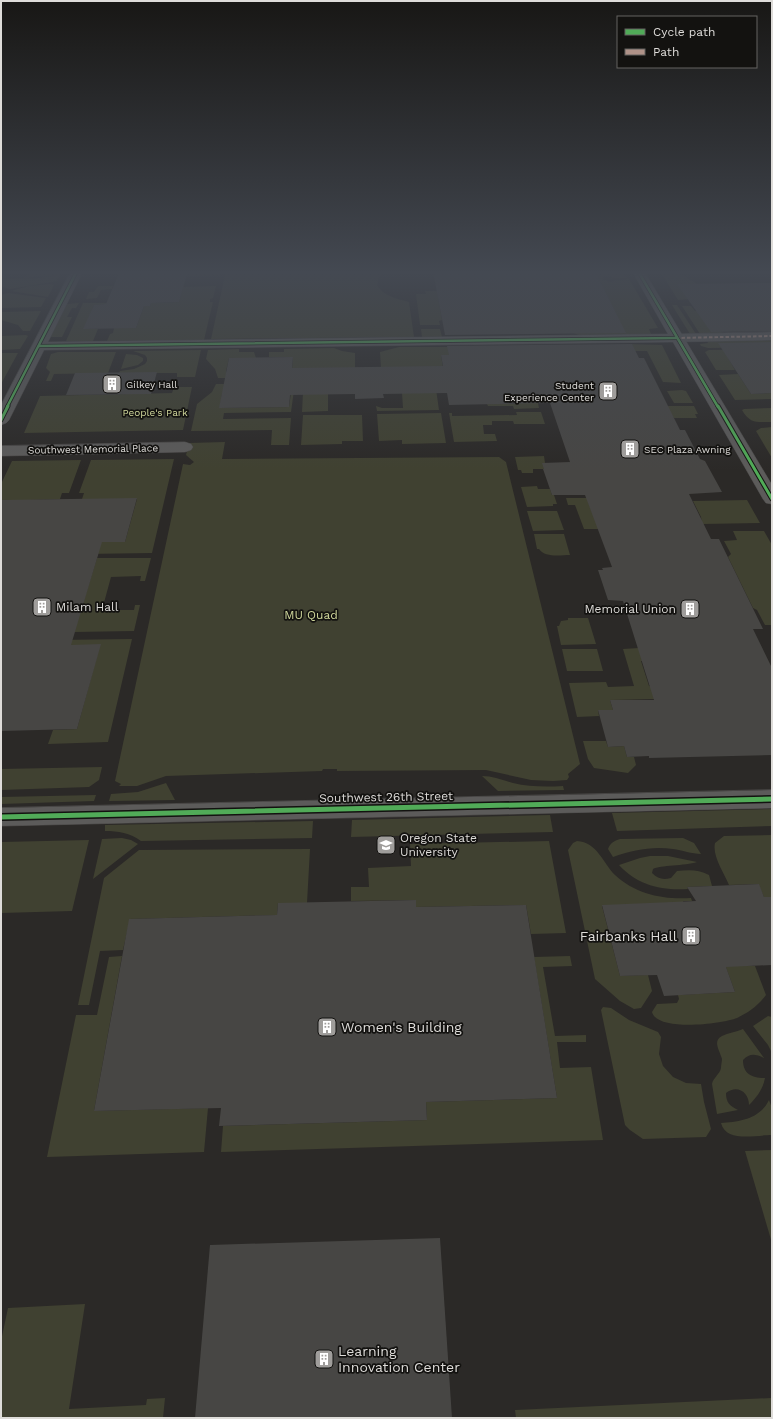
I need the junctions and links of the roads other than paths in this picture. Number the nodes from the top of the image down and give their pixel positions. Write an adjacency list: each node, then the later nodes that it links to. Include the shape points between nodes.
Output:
1 (43, 337): 4 (street)
2 (713, 337): 3 (street)
3 (676, 338): 4 (street); 8 (street)
4 (39, 346): 5 (street)
5 (1, 420)
6 (185, 447): 7 (street, Southwest Memorial Place)
7 (1, 450)
8 (772, 499)
9 (772, 799): 10 (street, Southwest 26th Street)
10 (1, 817)

